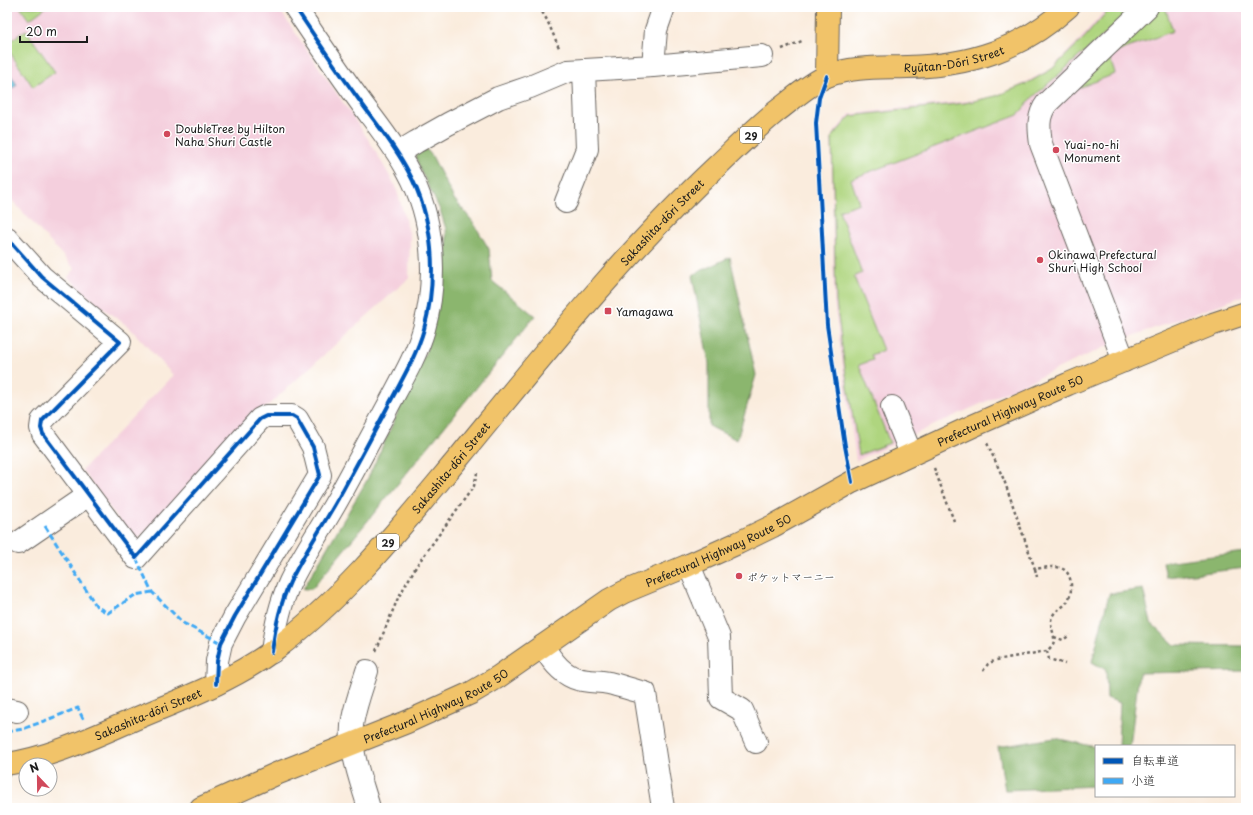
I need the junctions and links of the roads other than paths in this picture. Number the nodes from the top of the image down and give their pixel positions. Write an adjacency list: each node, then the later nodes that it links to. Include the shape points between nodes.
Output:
1 (295, 7): 10 (street)
2 (664, 7): 7 (street, via 656,30)
3 (828, 7): 9 (main road)
4 (1068, 7): 9 (main road, Ryūtan-Dōri Street / 29, via 1038,30 986,56 952,64 864,68)
5 (1147, 7): 14 (street, via 1031,119 1039,124 1041,144)
6 (762, 56): 7 (street)
7 (653, 66): 8 (street)
8 (576, 70): 10 (street, via 498,98); 11 (street, via 587,149)
9 (827, 76): 21 (main road, Sakashita-dōri Street / 29, via 763,123 654,227 581,309 390,540 328,604)
10 (398, 153): 21 (street, via 420,196 432,249 429,304 423,330 392,398 290,583 276,622)
11 (566, 202)
12 (7, 238): 17 (street, via 42,277 120,342 42,421 43,434)
13 (1246, 313): 14 (main road, Prefectural Highway Route 50)
14 (1124, 361): 16 (main road, Prefectural Highway Route 50)
15 (892, 407): 16 (street)
16 (911, 454): 19 (main road, Prefectural Highway Route 50, via 852,482 773,526)
17 (88, 494): 18 (street); 23 (street, via 136,558 260,419 266,416 292,416 297,419 313,447 320,475 225,636 217,661)
18 (18, 543)
19 (689, 565): 20 (main road, Prefectural Highway Route 50, via 609,600); 24 (street, via 719,637 721,698 742,710)
20 (543, 646): 25 (main road, Prefectural Highway Route 50, via 471,693); 29 (street, via 561,670 570,676 610,683 645,693)
21 (272, 652): 23 (main road, Sakashita-dōri Street / 29)
22 (367, 671): 25 (street, via 352,721)
23 (216, 684): 26 (main road, Sakashita-dōri Street / 29, via 63,750)
24 (756, 742)
25 (352, 743): 27 (main road, Prefectural Highway Route 50, via 276,774); 28 (street)
26 (7, 764)
27 (209, 806)
28 (369, 808)
29 (663, 808)

